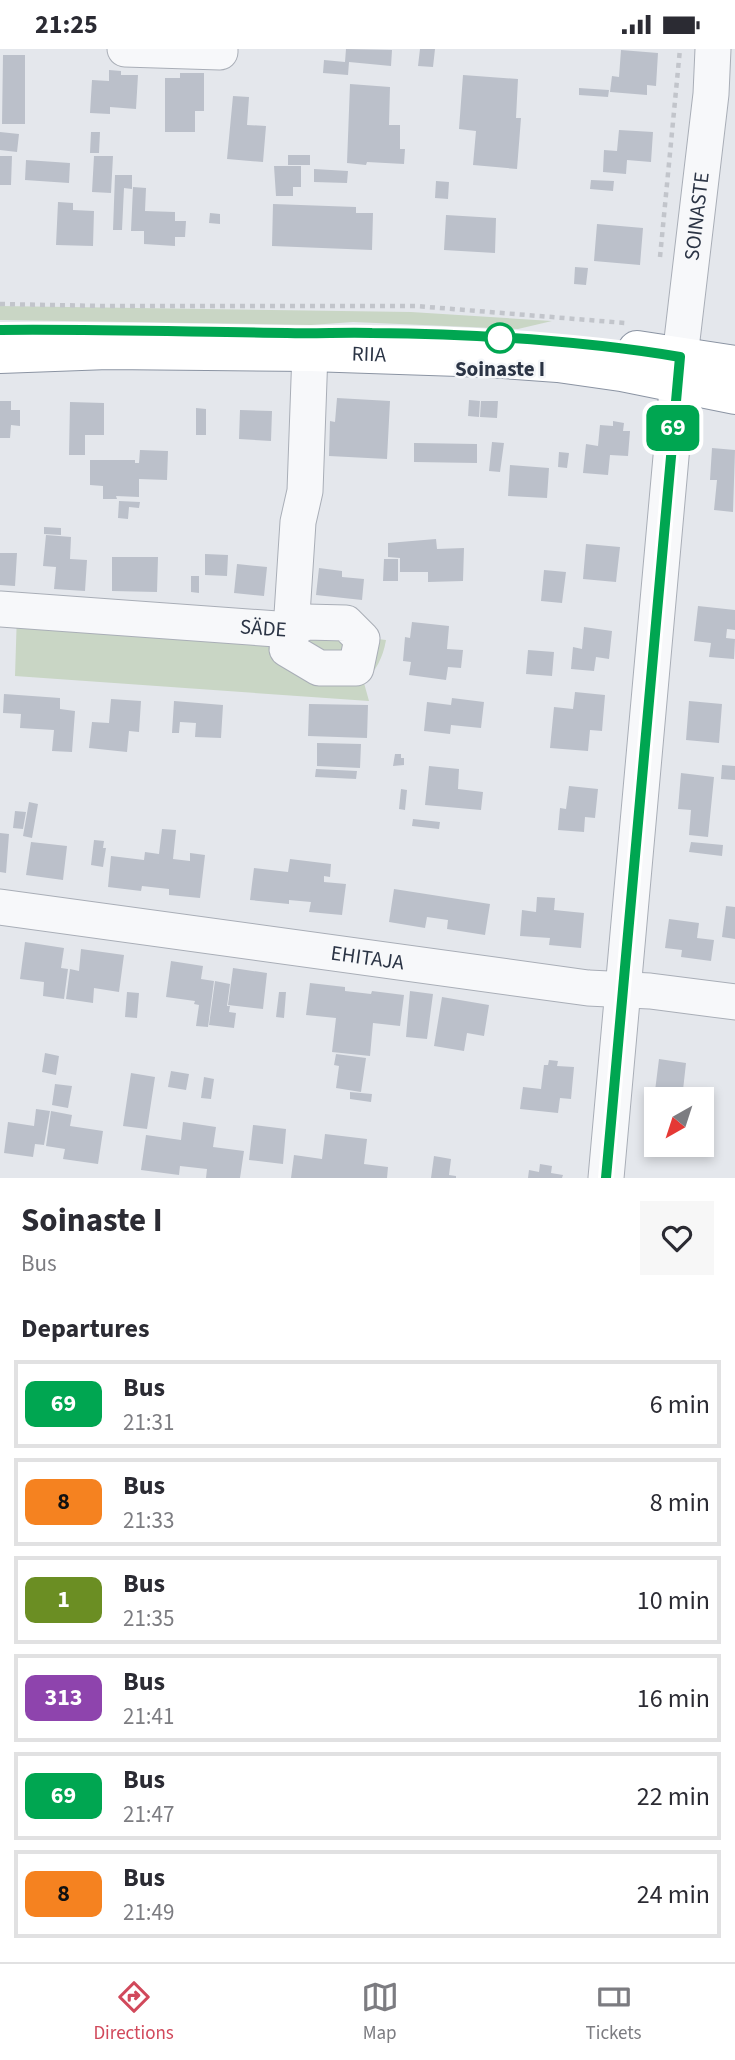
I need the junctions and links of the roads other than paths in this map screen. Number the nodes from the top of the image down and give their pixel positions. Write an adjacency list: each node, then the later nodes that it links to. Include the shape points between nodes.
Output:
1 (125, 49): 2 (street, via 220,53)
2 (220, 49)
3 (713, 49): 4 (street, SOINASTE)
4 (723, 95): 9 (street, SOINASTE)
5 (0, 330): 9 (highway, RIIA, via 531,339 635,350)
6 (310, 352): 7 (highway, RIIA); 9 (highway, RIIA, via 558,363 621,372); 11 (street, SÄDE, via 305,491 298,522 291,630)
7 (0, 354)
8 (735, 365): 9 (highway, RIIA)
9 (679, 371): 10 (highway, RIIA); 13 (street, SOINASTE)
10 (735, 395)
11 (0, 609)
12 (0, 907): 13 (street, EHITAJA)
13 (622, 990): 14 (street, EHITAJA); 15 (street, SOINASTE)
14 (735, 1002)
15 (606, 1178)

